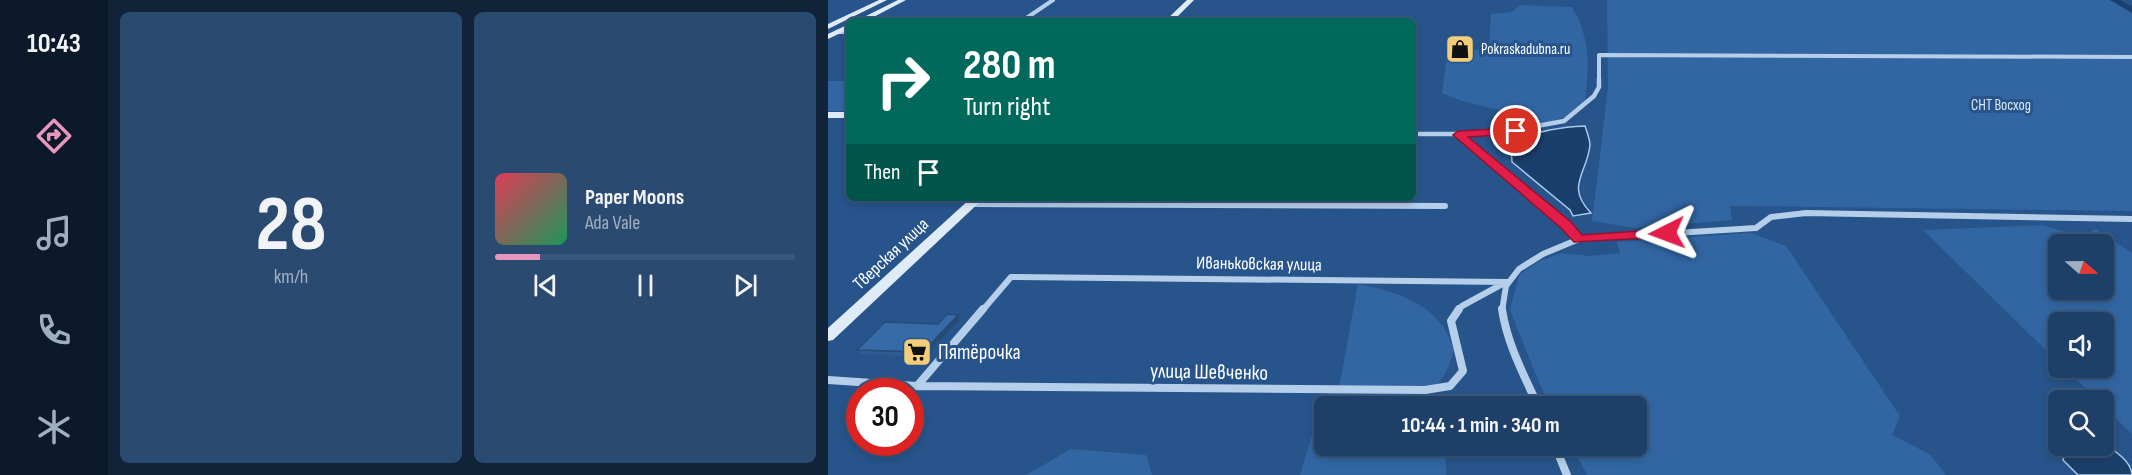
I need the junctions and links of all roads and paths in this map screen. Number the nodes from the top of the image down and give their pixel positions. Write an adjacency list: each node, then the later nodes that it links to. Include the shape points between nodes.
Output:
1 (884, 0): 6 (main road)
2 (903, 0): 7 (main road)
3 (1053, 0): 8 (street)
4 (1191, 0): 9 (main road)
5 (846, 18): 10 (main road)
6 (847, 18)
7 (866, 18)
8 (1026, 18)
9 (1171, 18)
10 (828, 27)
11 (846, 28): 12 (main road)
12 (837, 32): 13 (street); 14 (main road)
13 (846, 32)
14 (828, 37)
15 (2132, 57): 19 (street, via 1599,55 1599,87 1564,121 1516,131)
16 (828, 115): 17 (main road)
17 (846, 115)
18 (1416, 134): 19 (street)
19 (1458, 135): 25 (street)
20 (974, 201): 22 (street); 27 (main road, Тверская улица)
21 (1385, 201): 22 (street)
22 (1384, 205): 23 (street)
23 (1445, 206)
24 (2132, 219): 25 (street, via 1806,213 1771,217 1756,228)
25 (1579, 239): 26 (street, via 1529,262)
26 (1507, 282): 28 (street, Иваньковская улица, via 1011,276); 31 (street, улица Шевченко, via 1462,306 1451,321 1463,371 1450,386 1328,392); 32 (street, via 1500,300 1503,326)
27 (828, 336)
28 (924, 378)
29 (828, 380): 30 (street, улица Шевченко)
30 (846, 381)
31 (924, 386)
32 (1534, 396)
33 (1559, 456): 34 (street)
34 (1567, 475)

